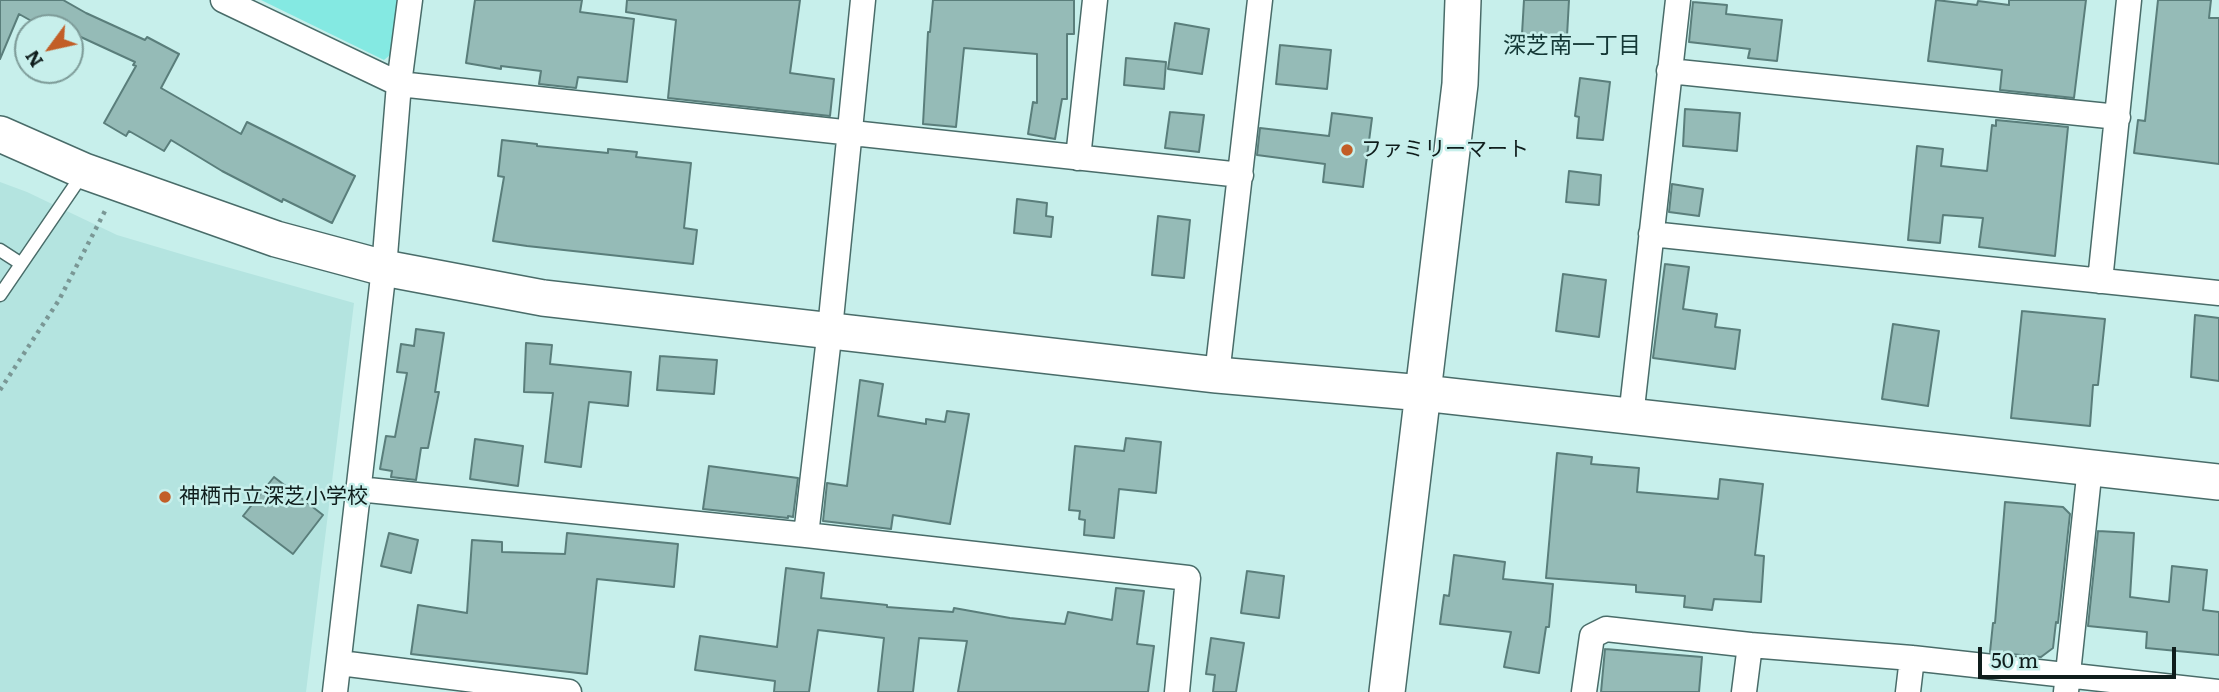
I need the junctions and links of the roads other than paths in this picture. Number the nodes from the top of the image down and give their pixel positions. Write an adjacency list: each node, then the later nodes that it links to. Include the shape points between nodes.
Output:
1 (223, 0): 10 (street)
2 (410, 0): 10 (street)
3 (863, 0): 12 (street)
4 (1095, 0): 14 (street)
5 (1260, 0): 16 (street)
6 (1463, 0): 26 (street, via 1460,84)
7 (1678, 0): 9 (street)
8 (2129, 0): 11 (street)
9 (1669, 71): 11 (street); 17 (street)
10 (399, 84): 12 (street); 20 (street)
11 (2118, 117): 21 (street)
12 (849, 132): 14 (street); 24 (street)
13 (0, 134): 15 (street)
14 (1078, 158): 16 (street)
15 (84, 171): 20 (street, via 276,239); 23 (lane)
16 (1241, 174): 25 (street)
17 (1651, 234): 21 (street); 27 (street)
18 (0, 250): 19 (lane)
19 (20, 263)
20 (384, 268): 24 (street, via 543,298); 30 (street)
21 (2100, 281): 22 (street)
22 (2219, 293)
23 (0, 295)
24 (830, 329): 25 (street); 31 (street)
25 (1217, 375): 26 (street)
26 (1423, 393): 27 (street); 39 (street)
27 (1631, 416): 28 (street)
28 (2090, 467): 29 (street); 35 (street)
29 (2219, 482)
30 (358, 489): 31 (street); 34 (street)
31 (806, 535): 38 (street, via 1188,578)
32 (1750, 645): 33 (street); 40 (street, via 1606,629 1592,636); 41 (street)
33 (1912, 658): 35 (street); 42 (street)
34 (340, 663): 36 (street); 37 (street)
35 (2067, 684): 43 (street)
36 (335, 692)
37 (569, 692)
38 (1177, 692)
39 (1387, 692)
40 (1584, 692)
41 (1744, 692)
42 (1908, 692)
43 (2219, 692)

